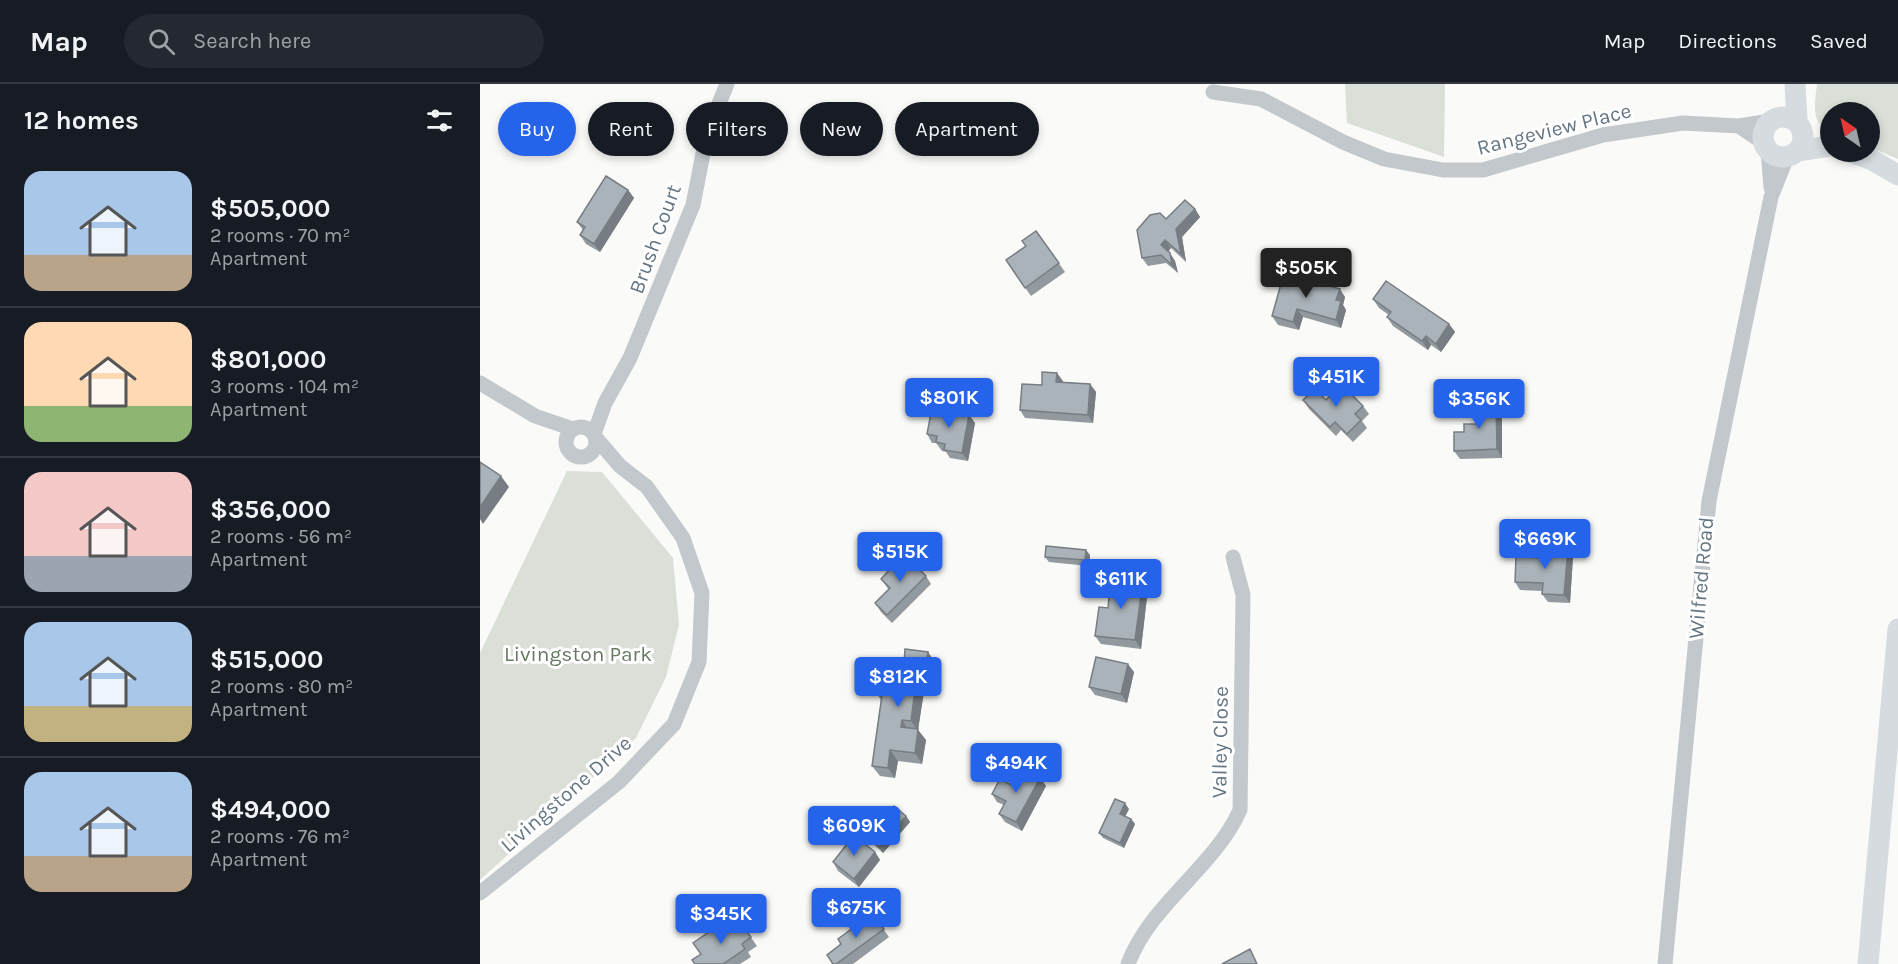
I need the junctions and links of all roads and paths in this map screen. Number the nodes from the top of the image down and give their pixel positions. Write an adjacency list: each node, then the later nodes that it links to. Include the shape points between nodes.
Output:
1 (727, 84): 13 (street, Brush Court, via 707,133 693,205 674,256 630,358)
2 (1794, 84): 4 (street, Wilfred Road)
3 (1213, 92): 5 (street, Rangeview Place, via 1261,99 1383,159 1443,170 1483,170 1603,135 1683,123)
4 (1787, 122): 5 (street, Rangeview Place); 6 (street); 8 (street, Wilfred Road, via 1803,141); 8 (street, Wilfred Road, via 1763,131)
5 (1739, 126): 8 (street)
6 (1820, 140)
7 (1820, 146): 8 (street)
8 (1779, 151): 21 (street, Wilfred Road, via 1709,501)
9 (1875, 162): 10 (street)
10 (1898, 175)
11 (480, 383): 12 (street)
12 (535, 416): 13 (street); 14 (street)
13 (586, 432): 14 (street, via 568,433); 15 (street, via 594,450); 16 (street, Livingstone Drive)
14 (566, 446): 15 (street)
15 (583, 457): 16 (street, Livingstone Drive)
16 (620, 466): 19 (street, Livingstone Drive, via 646,487 683,538 702,593 699,662 674,724 667,732 619,782)
17 (1233, 557): 20 (street, Valley Close, via 1243,595 1240,810 1230,832 1170,898 1133,950)
18 (1898, 629): 22 (street)
19 (480, 893)
20 (1128, 964)
21 (1665, 964)
22 (1868, 964)

